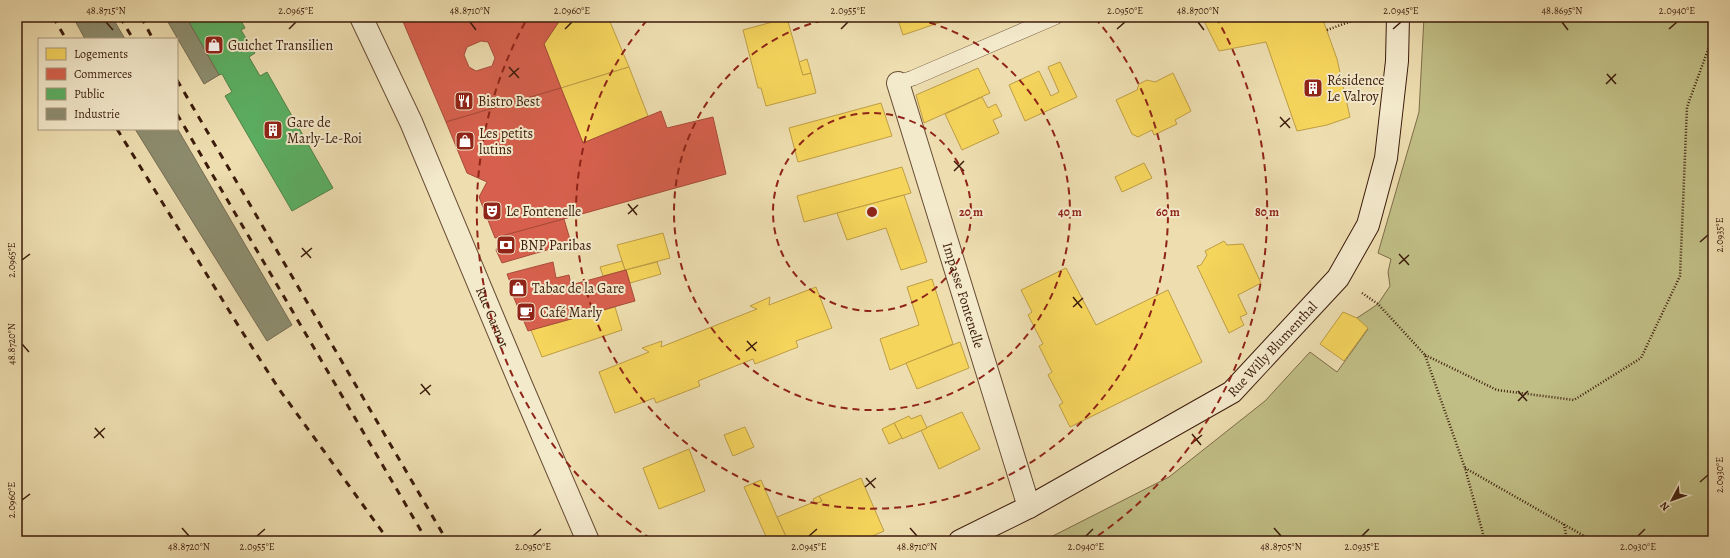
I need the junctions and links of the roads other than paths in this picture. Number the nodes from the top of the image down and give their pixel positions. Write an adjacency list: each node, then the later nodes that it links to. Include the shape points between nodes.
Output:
1 (361, 17): 6 (street, Rue Carnot, via 399,93)
2 (1055, 17): 4 (lane, via 913,78)
3 (1398, 17): 5 (street, Rue Willy Blumenthal, via 1397,61 1386,158 1368,225 1338,278 1232,392)
4 (898, 82): 5 (street, Impasse Fontenelle)
5 (1029, 507): 7 (street, Rue Willy Blumenthal)
6 (588, 541)
7 (960, 541)

